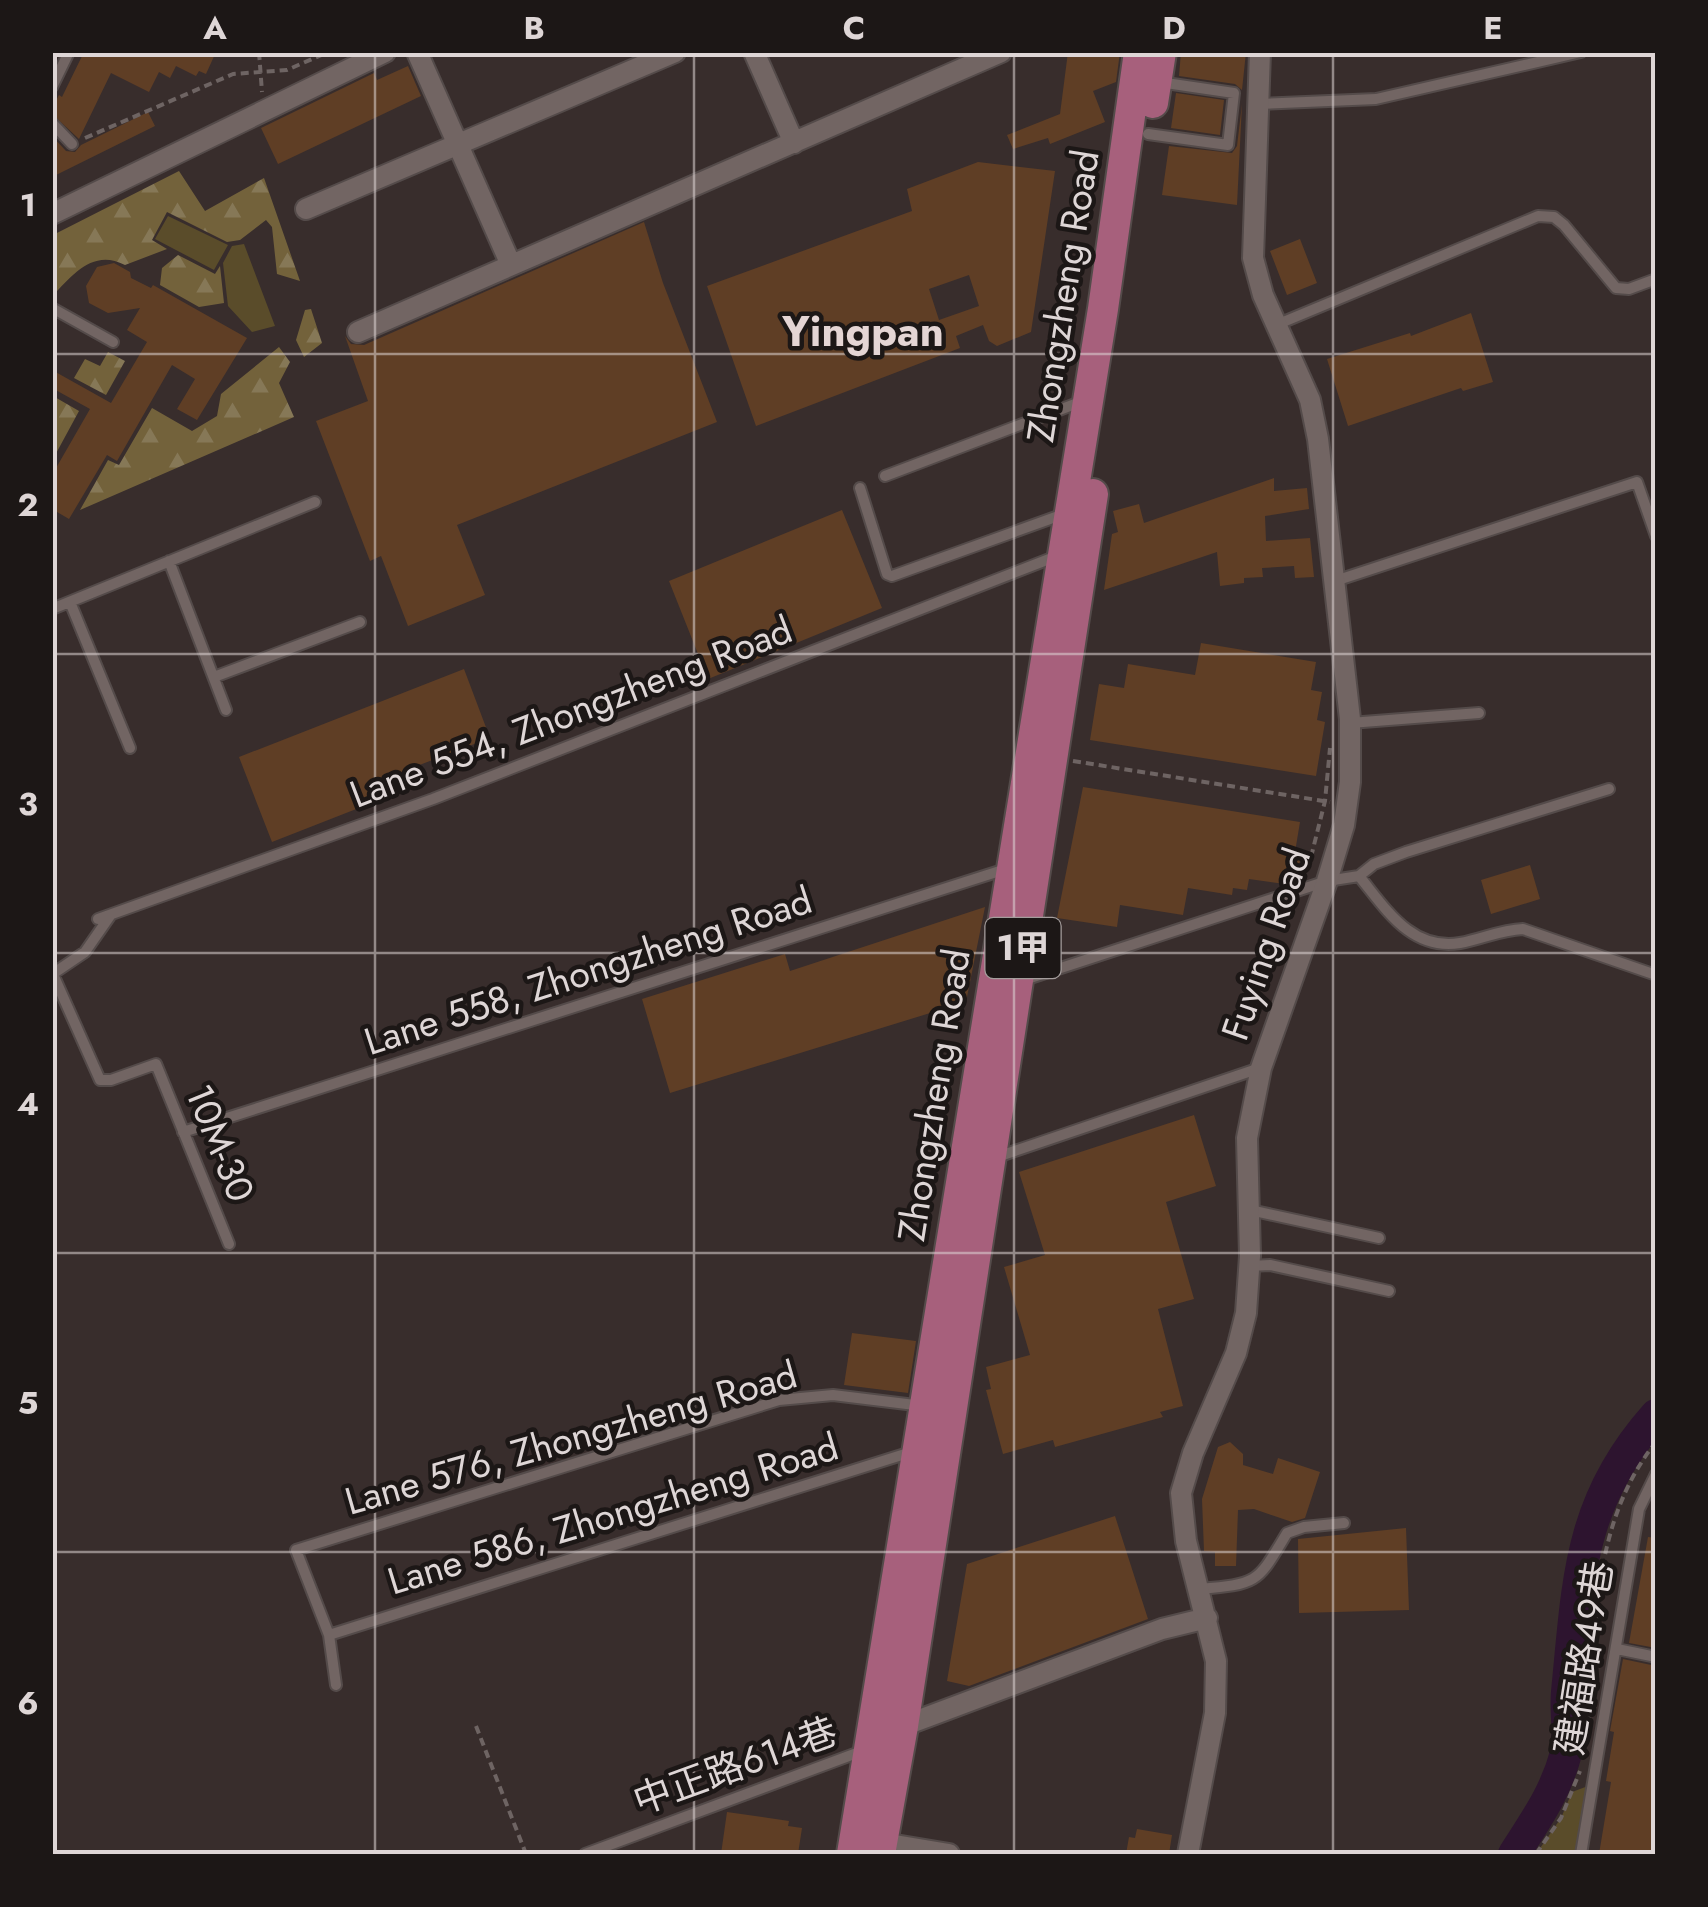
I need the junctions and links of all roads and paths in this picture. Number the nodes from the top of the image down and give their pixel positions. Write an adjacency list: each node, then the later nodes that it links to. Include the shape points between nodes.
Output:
1 (69, 52): 15 (lane)
2 (259, 52): 14 (path)
3 (328, 52): 14 (path, via 286,70)
4 (385, 52): 24 (street)
5 (416, 52): 22 (street)
6 (675, 52): 22 (street)
7 (754, 52): 20 (street)
8 (1001, 52): 12 (street)
9 (1140, 52): 31 (main road, Zhongzheng Road / 1甲)
10 (1260, 52): 17 (street, Fuying Road)
11 (1581, 52): 17 (lane, via 1376,100)
12 (953, 62): 20 (street)
13 (1159, 67): 19 (main road, Zhongzheng Road / 1甲); 19 (lane, via 1234,92 1228,145)
14 (258, 73): 16 (path); 21 (path, via 206,84)
15 (52, 86)
16 (262, 96)
17 (1258, 104): 28 (street, Fuying Road, via 1253,258)
18 (52, 123): 21 (lane)
19 (1148, 134): 59 (main road, Zhongzheng Road / 1甲)
20 (794, 142): 25 (street)
21 (72, 144)
22 (458, 145): 23 (street); 25 (street)
23 (306, 209)
24 (52, 214)
25 (511, 266): 29 (street)
26 (1656, 279): 28 (lane, via 1616,288 1564,224 1538,216)
27 (52, 308): 30 (lane)
28 (1276, 325): 39 (street, Fuying Road, via 1310,400)
29 (358, 332)
30 (113, 342)
31 (1088, 399): 32 (lane); 35 (main road, Zhongzheng Road / 1甲)
32 (886, 476)
33 (860, 488): 35 (lane, via 892,576)
34 (316, 502): 38 (lane)
35 (1069, 512): 37 (main road, Zhongzheng Road / 1甲)
36 (1656, 536): 39 (lane, via 1637,482)
37 (1062, 553): 54 (main road, Zhongzheng Road / 1甲); 57 (lane, Lane 554, Zhongzheng Road, via 433,799 98,920 112,915 86,952)
38 (169, 562): 40 (lane); 43 (lane)
39 (1334, 582): 46 (street, Fuying Road)
40 (70, 602): 41 (lane); 48 (lane)
41 (52, 609)
42 (360, 622): 43 (lane)
43 (214, 678): 44 (lane)
44 (226, 710)
45 (1480, 713): 46 (lane)
46 (1350, 723): 52 (street, Fuying Road)
47 (1330, 747): 51 (path)
48 (130, 748)
49 (1073, 760): 51 (path)
50 (1609, 790): 55 (lane, via 1406,852)
51 (1324, 801): 52 (path); 53 (path)
52 (1348, 805): 56 (street, Fuying Road)
53 (1311, 856)
54 (1011, 867): 59 (main road, Zhongzheng Road / 1甲); 61 (lane, Lane 558, Zhongzheng Road)
55 (1359, 876): 56 (lane); 58 (lane, via 1419,939 1457,944 1523,929)
56 (1327, 881): 59 (lane); 60 (street, Fuying Road)
57 (53, 972): 61 (lane, 10M-30, via 100,1080 156,1064)
58 (1656, 975)
59 (1004, 986): 62 (main road, Zhongzheng Road / 1甲); 68 (main road, Zhongzheng Road / 1甲)
60 (1260, 1068): 62 (lane); 63 (street, Fuying Road, via 1247,1138)
61 (183, 1132): 65 (lane, 10M-30)
62 (991, 1159): 81 (main road, Zhongzheng Road / 1甲)
63 (1249, 1210): 64 (lane); 66 (street, Fuying Road)
64 (1379, 1238)
65 (229, 1244)
66 (1250, 1266): 67 (lane); 73 (street, Fuying Road, via 1236,1353 1182,1493)
67 (1390, 1291)
68 (924, 1406): 70 (main road, Zhongzheng Road / 1甲); 75 (lane, Lane 576, Zhongzheng Road, via 833,1395 780,1400 296,1550)
69 (1656, 1442): 79 (path, via 1622,1494 1602,1558)
70 (916, 1455): 75 (lane, Lane 586, Zhongzheng Road); 81 (main road, Zhongzheng Road / 1甲)
71 (1656, 1474): 76 (lane, 建福路49巷, via 1639,1509)
72 (1344, 1523): 73 (lane, via 1288,1533 1254,1580)
73 (1199, 1588): 74 (street, Fuying Road)
74 (1207, 1618): 81 (street, via 1162,1629); 87 (street, Fuying Road, via 1216,1662 1215,1713)
75 (329, 1636): 78 (lane)
76 (1617, 1650): 77 (lane); 89 (lane, 建福路49巷)
77 (1656, 1657)
78 (336, 1684)
79 (1588, 1722)
80 (476, 1726): 84 (path)
81 (886, 1738): 83 (main road, Zhongzheng Road / 1甲); 85 (lane, 中正路614巷)
82 (1585, 1759): 88 (path, via 1562,1818)
83 (867, 1848): 86 (street)
84 (526, 1854)
85 (584, 1854)
86 (949, 1854)
87 (1188, 1854)
88 (1536, 1854)
89 (1581, 1854)

